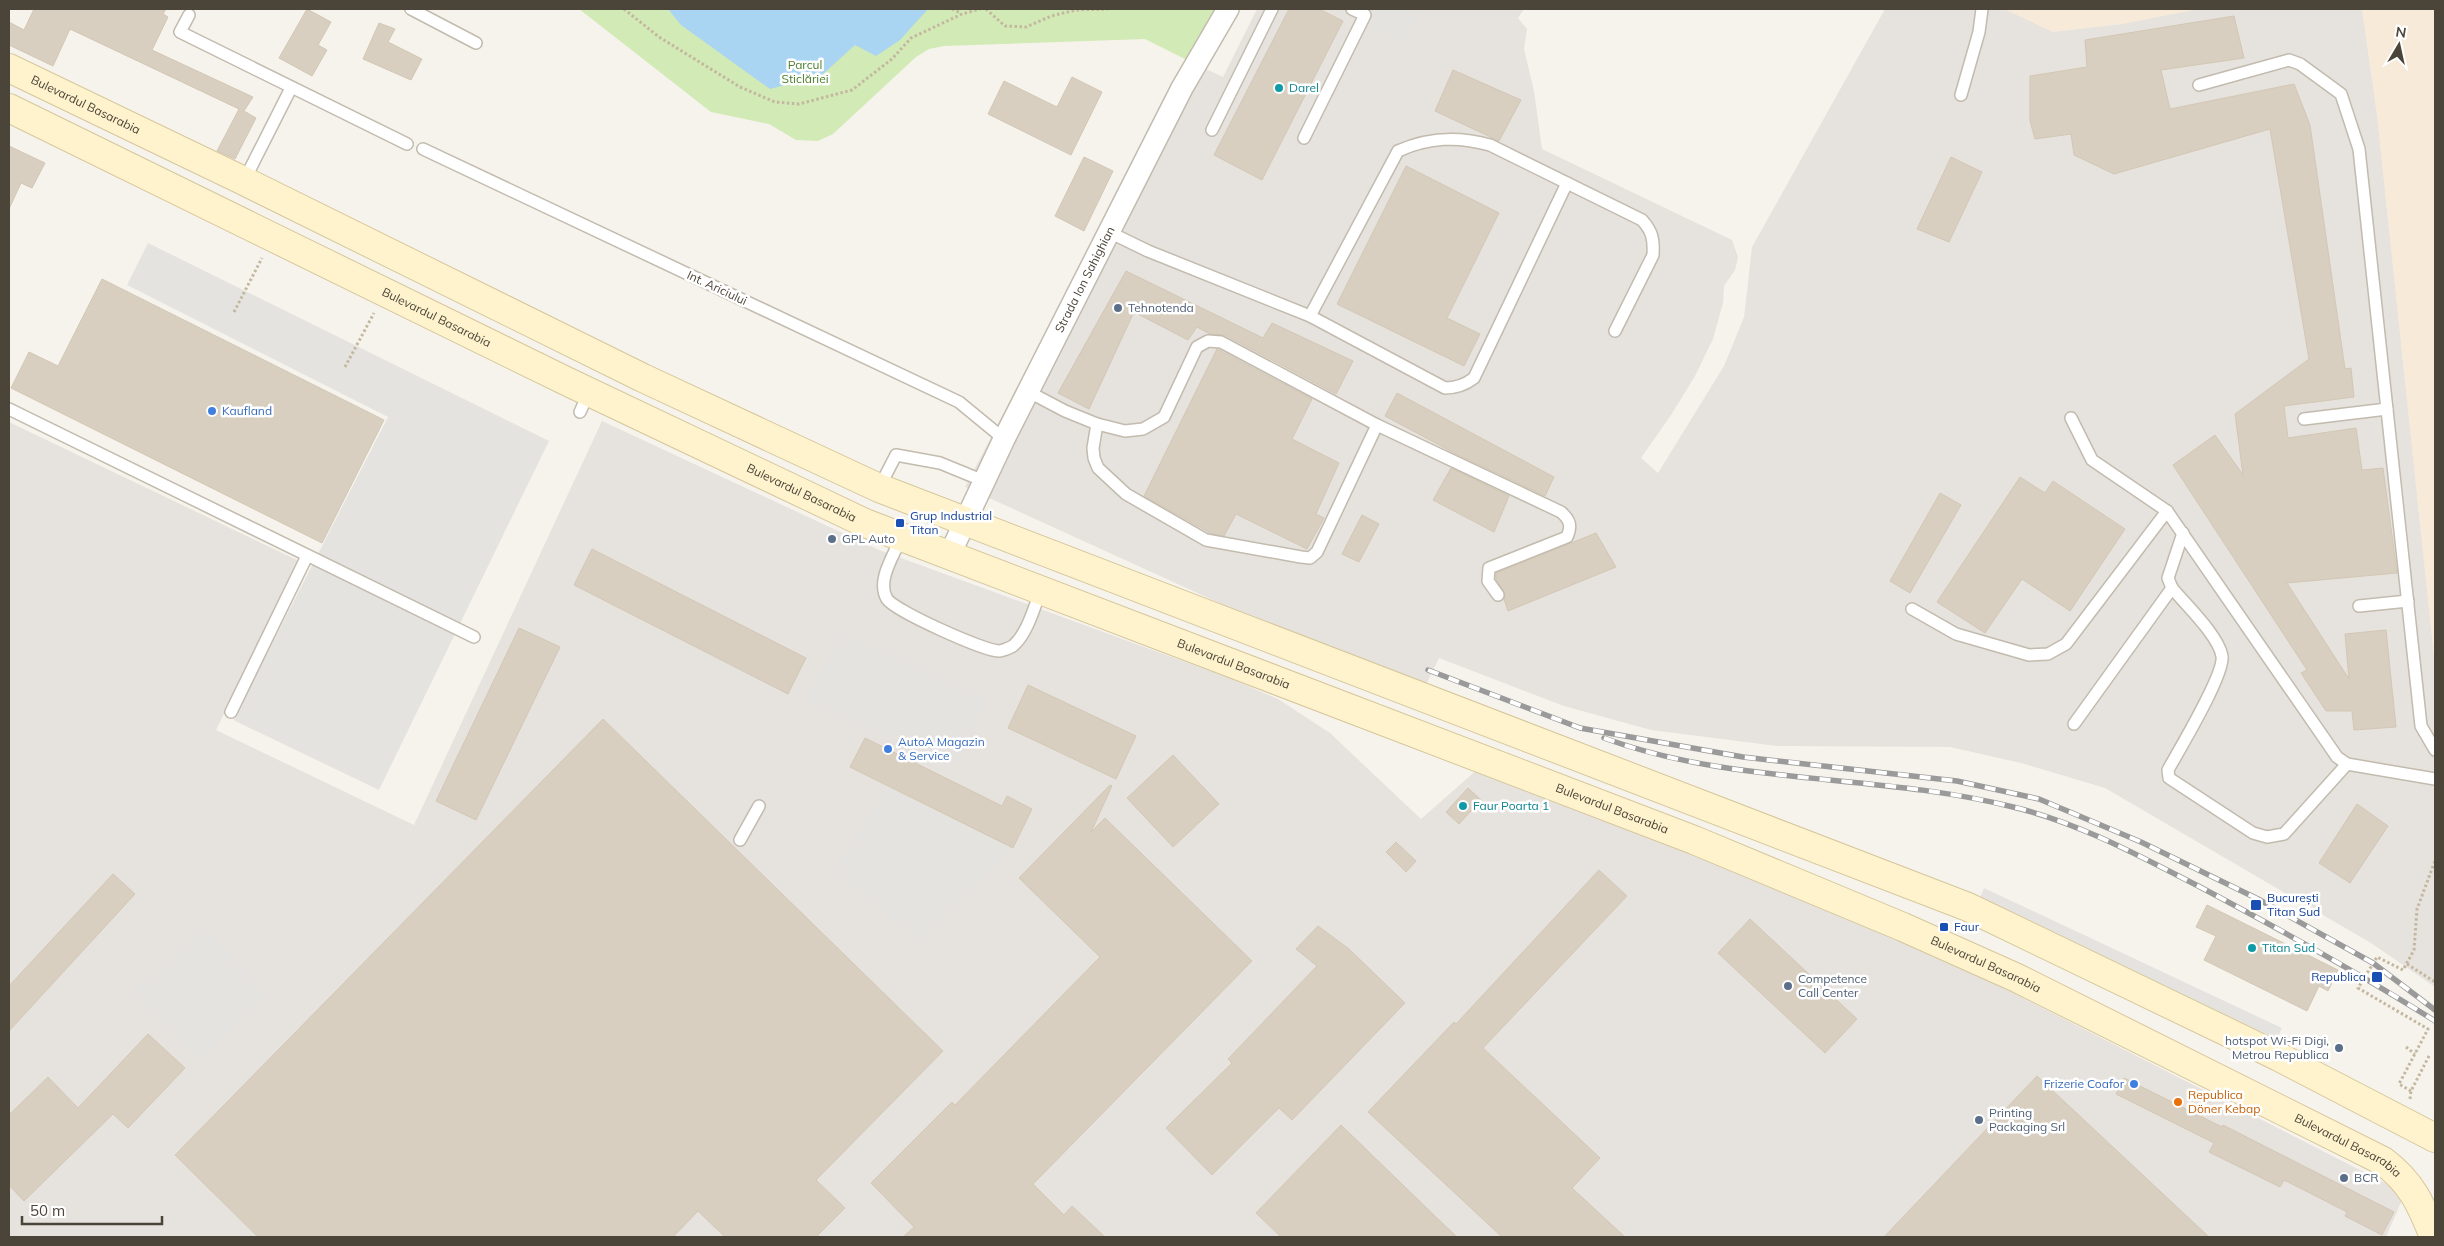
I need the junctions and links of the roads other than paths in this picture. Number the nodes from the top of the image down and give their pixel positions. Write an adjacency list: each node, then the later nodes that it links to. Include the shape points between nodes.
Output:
1 (411, 9): 7 (lane)
2 (1228, 9): 19 (street, Strada Ion Sahighian, via 1182,88)
3 (1272, 9): 13 (lane)
4 (1352, 9): 14 (lane, via 1365,15)
5 (1982, 9): 11 (lane, via 1979,32)
6 (189, 15): 10 (lane, via 180,32)
7 (476, 43)
8 (9, 68): 17 (main road, Bulevardul Basarabia)
9 (2199, 85): 24 (lane, via 2288,60 2300,64 2340,94 2359,149)
10 (290, 88): 15 (lane); 17 (lane)
11 (1961, 95)
12 (9, 108): 35 (main road, Bulevardul Basarabia, via 584,402)
13 (1212, 130)
14 (1304, 138)
15 (407, 144)
16 (423, 149): 29 (lane, Int. Ariciului, via 960,402)
17 (244, 181): 31 (main road, Bulevardul Basarabia, via 617,365)
18 (1567, 183): 20 (lane, via 1490,145 1469,139 1433,139 1398,151); 20 (lane, via 1474,378 1465,385 1445,388); 21 (lane, via 1642,220 1651,230 1653,254)
19 (1109, 232): 20 (lane, via 1148,252); 22 (street, Strada Ion Sahighian)
20 (1310, 316)
21 (1615, 331)
22 (1029, 392): 27 (lane); 29 (street, Strada Ion Sahighian)
23 (9, 408): 36 (lane)
24 (2387, 409): 26 (lane); 41 (lane)
25 (2072, 418): 32 (lane, via 2092,460)
26 (2304, 419)
27 (1097, 424): 28 (lane, via 1125,431 1142,429 1164,417 1197,347 1208,341 1221,342); 28 (lane, via 1093,442 1098,468 1126,494 1206,540 1310,558 1317,552)
28 (1377, 425): 40 (lane, via 1568,518 1567,537 1489,568 1488,580)
29 (1004, 439): 30 (street, Strada Ion Sahighian)
30 (984, 481): 31 (lane, via 940,463 896,455); 33 (street, Strada Ion Sahighian)
31 (879, 488): 33 (main road, Bulevardul Basarabia)
32 (2167, 511): 34 (lane); 43 (lane, via 2066,644 2048,654 2029,655 1956,634)
33 (965, 522): 37 (street, Strada Ion Sahighian); 52 (main road, Bulevardul Basarabia, via 1968,907 2279,1056)
34 (2182, 533): 38 (lane, via 2168,578); 48 (lane, via 2337,756)
35 (901, 538): 37 (main road, Bulevardul Basarabia); 39 (lane, via 883,583 888,599 903,611 981,646 1001,651 1014,646)
36 (307, 556): 44 (lane); 45 (lane)
37 (949, 556): 39 (main road, Bulevardul Basarabia)
38 (2172, 588): 46 (lane); 48 (lane, via 2216,641 2222,657 2218,676 2168,770 2169,778 2253,833 2267,837 2284,834)
39 (1041, 590): 53 (main road, Bulevardul Basarabia, via 1694,840 2017,978 2382,1161 2411,1188 2422,1205)
40 (1498, 595)
41 (2408, 600): 42 (lane); 47 (lane, via 2421,726)
42 (2359, 606)
43 (1912, 610)
44 (474, 637)
45 (231, 712)
46 (2074, 724)
47 (2435, 750)
48 (2347, 764): 49 (lane)
49 (2435, 779)
50 (759, 806): 51 (lane)
51 (740, 840)
52 (2435, 1138)
53 (2434, 1237)

